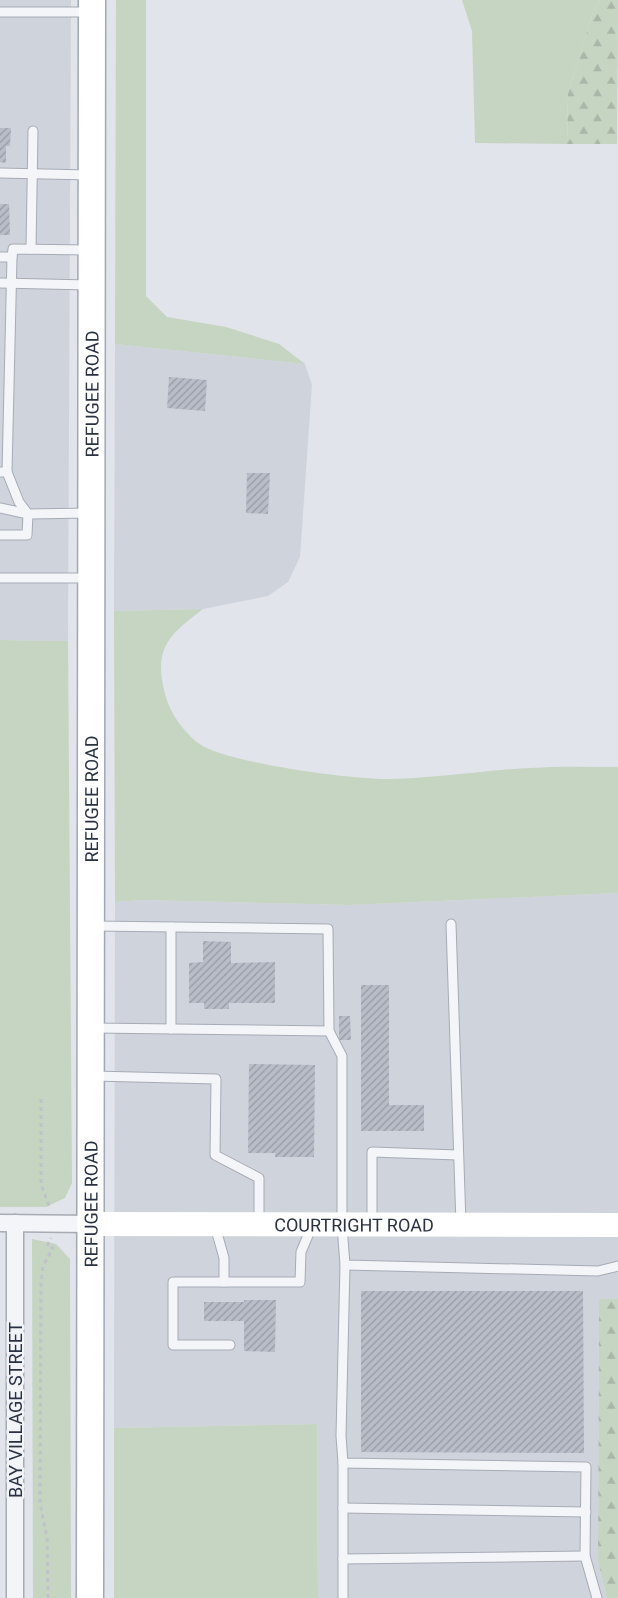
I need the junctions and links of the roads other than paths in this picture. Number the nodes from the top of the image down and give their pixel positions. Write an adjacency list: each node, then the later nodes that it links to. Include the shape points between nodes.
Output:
1 (92, 6): 2 (lane); 6 (main road, REFUGEE ROAD)
2 (0, 12)
3 (33, 131): 5 (lane)
4 (0, 173): 5 (lane)
5 (33, 174): 6 (lane); 7 (lane)
6 (92, 175): 8 (main road, REFUGEE ROAD)
7 (32, 249): 8 (lane); 10 (lane, via 13,249)
8 (91, 250): 13 (main road, REFUGEE ROAD)
9 (0, 257): 10 (lane)
10 (12, 257): 12 (lane)
11 (0, 283): 12 (lane)
12 (11, 284): 13 (lane); 14 (lane)
13 (91, 285): 17 (main road, REFUGEE ROAD)
14 (5, 327): 15 (lane)
15 (3, 472): 18 (lane)
16 (0, 508): 18 (lane)
17 (91, 513): 18 (lane); 21 (main road, REFUGEE ROAD)
18 (28, 514): 19 (lane, via 27,535)
19 (0, 535)
20 (0, 578): 21 (lane)
21 (91, 578): 23 (main road, REFUGEE ROAD)
22 (451, 924): 29 (lane)
23 (90, 926): 24 (lane); 25 (main road, REFUGEE ROAD)
24 (171, 927): 26 (lane); 27 (lane, via 328,929)
25 (90, 1028): 26 (lane); 28 (main road, REFUGEE ROAD)
26 (171, 1029): 27 (lane)
27 (329, 1031): 34 (lane, via 342,1056)
28 (90, 1076): 31 (main road, REFUGEE ROAD); 38 (lane, via 216,1078 215,1155 259,1178)
29 (458, 1155): 32 (lane); 35 (lane, via 372,1152)
30 (8, 1223): 31 (street); 48 (street, BAY VILLAGE STREET)
31 (90, 1224): 37 (street, COURTRIGHT ROAD); 49 (main road, REFUGEE ROAD)
32 (461, 1224): 35 (street, COURTRIGHT ROAD); 36 (street, COURTRIGHT ROAD)
33 (312, 1225): 34 (street, COURTRIGHT ROAD); 38 (street, COURTRIGHT ROAD); 41 (lane, via 301,1252 300,1282)
34 (342, 1225): 35 (street, COURTRIGHT ROAD); 39 (lane)
35 (372, 1225)
36 (618, 1225)
37 (214, 1226): 38 (street, COURTRIGHT ROAD); 41 (lane, via 224,1258)
38 (259, 1226)
39 (345, 1265): 40 (lane, via 598,1271); 43 (lane, via 340,1436)
40 (618, 1266)
41 (224, 1282): 42 (lane, via 173,1282 173,1345)
42 (230, 1345)
43 (343, 1464): 44 (lane); 45 (lane, via 586,1467)
44 (343, 1508): 45 (lane); 47 (lane)
45 (586, 1512): 46 (lane)
46 (585, 1556): 47 (lane); 51 (lane)
47 (343, 1559): 50 (lane)
48 (15, 1598)
49 (90, 1598)
50 (343, 1598)
51 (597, 1598)

